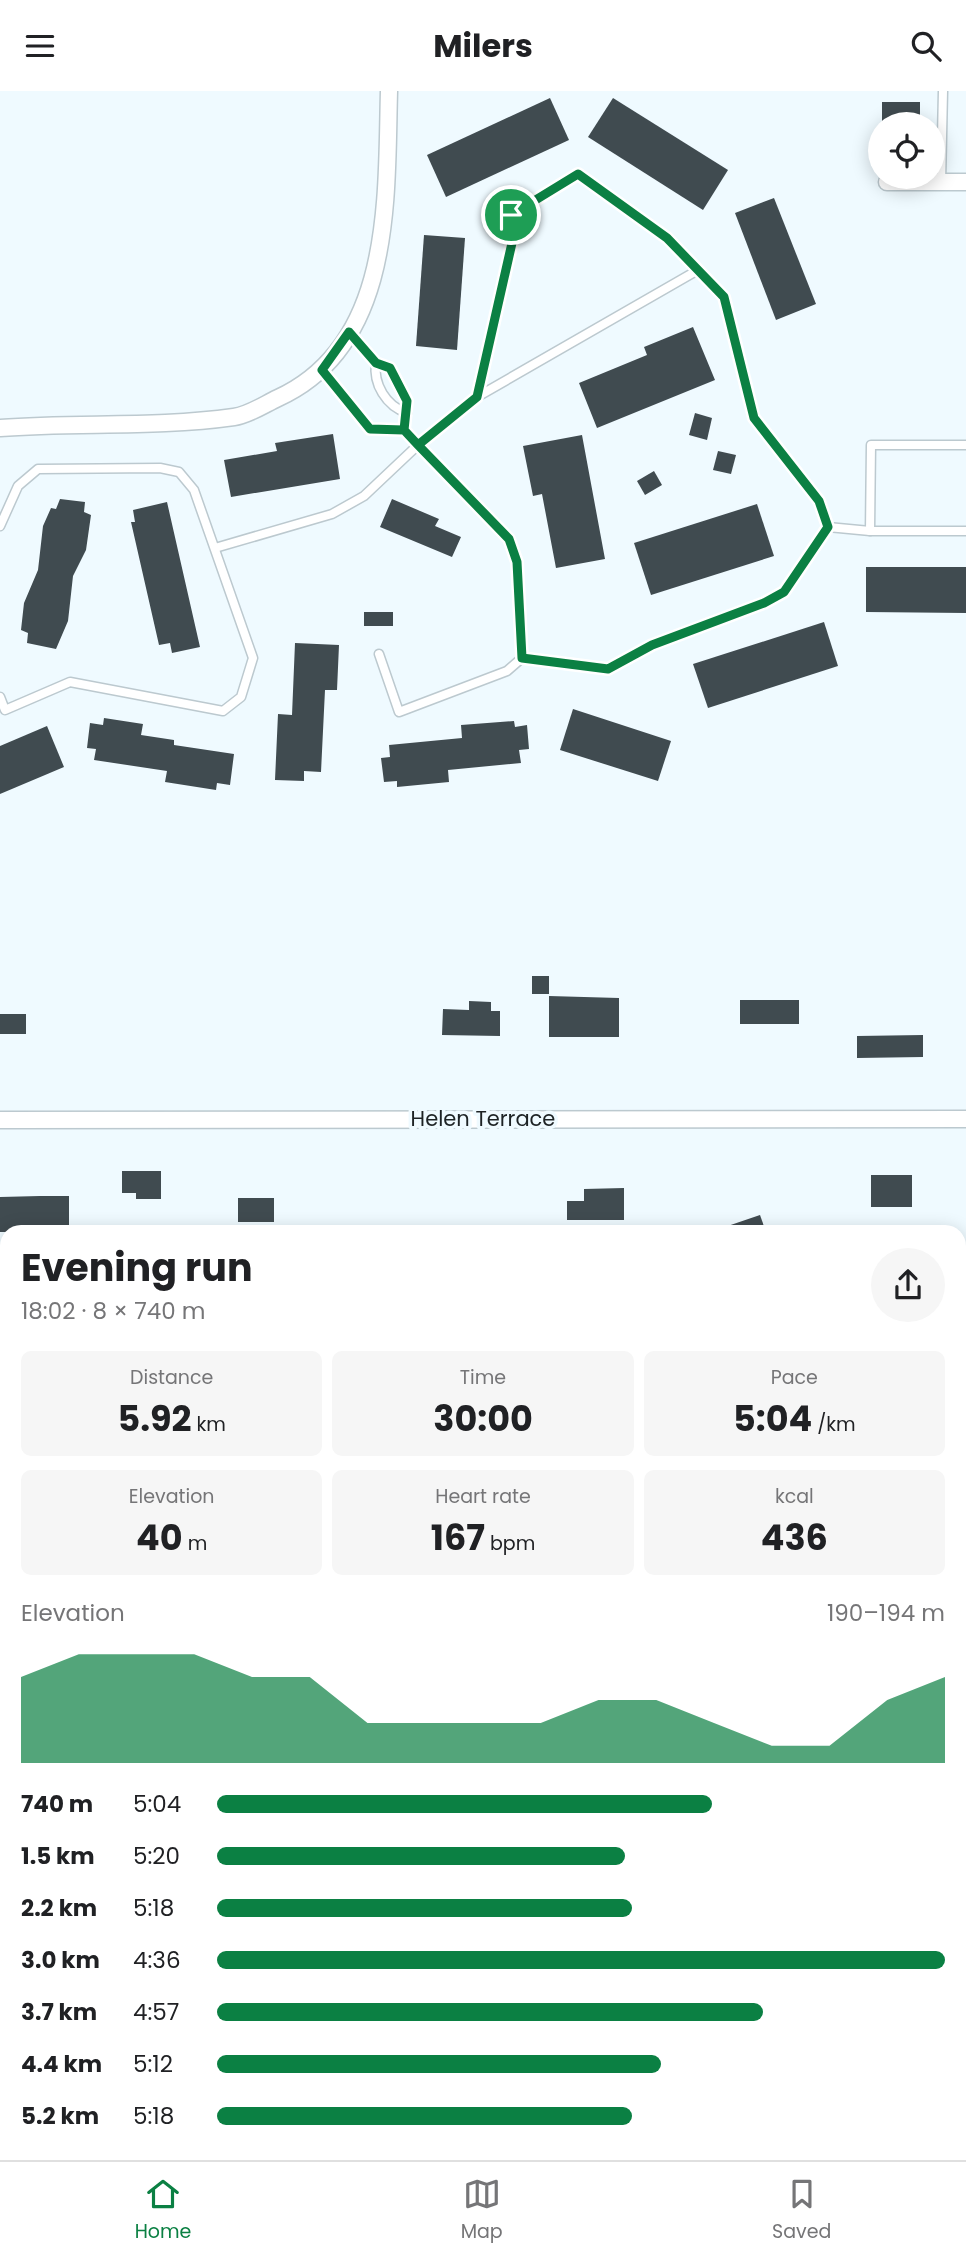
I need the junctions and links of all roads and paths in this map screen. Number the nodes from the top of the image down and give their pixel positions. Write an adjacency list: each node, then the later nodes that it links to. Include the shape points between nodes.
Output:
1 (389, 91): 7 (street, via 380,253 371,291)
2 (943, 91): 3 (lane)
3 (943, 112)
4 (945, 182): 5 (street)
5 (966, 182)
6 (698, 270): 10 (lane); 10 (lane, via 667,238 578,174 511,215 512,243); 17 (lane, via 724,297 754,418 819,501)
7 (349, 332): 8 (lane); 9 (street)
8 (376, 363): 11 (lane, via 390,368 407,401); 11 (lane, via 374,377 393,408)
9 (322, 370): 12 (street, via 288,394 238,417 153,425); 13 (lane, via 370,429)
10 (477, 397): 14 (lane)
11 (407, 413): 13 (lane)
12 (0, 428)
13 (404, 430): 14 (lane)
14 (418, 445): 20 (lane, via 364,496 332,514); 22 (lane, via 509,539 517,562)
15 (966, 445): 18 (lane, via 871,445)
16 (0, 526): 20 (lane, via 18,486 38,469 160,468 179,472 194,490)
17 (828, 527): 18 (lane); 22 (lane, via 784,592 764,603 652,645 608,669)
18 (870, 531): 19 (lane)
19 (966, 531)
20 (215, 548): 24 (lane, via 253,658 241,697 223,711 70,682)
21 (379, 654): 22 (lane, via 399,712 508,671)
22 (522, 658)
23 (0, 697): 24 (lane)
24 (2, 711)
25 (0, 1119): 26 (street, Helen Terrace)
26 (966, 1119)

